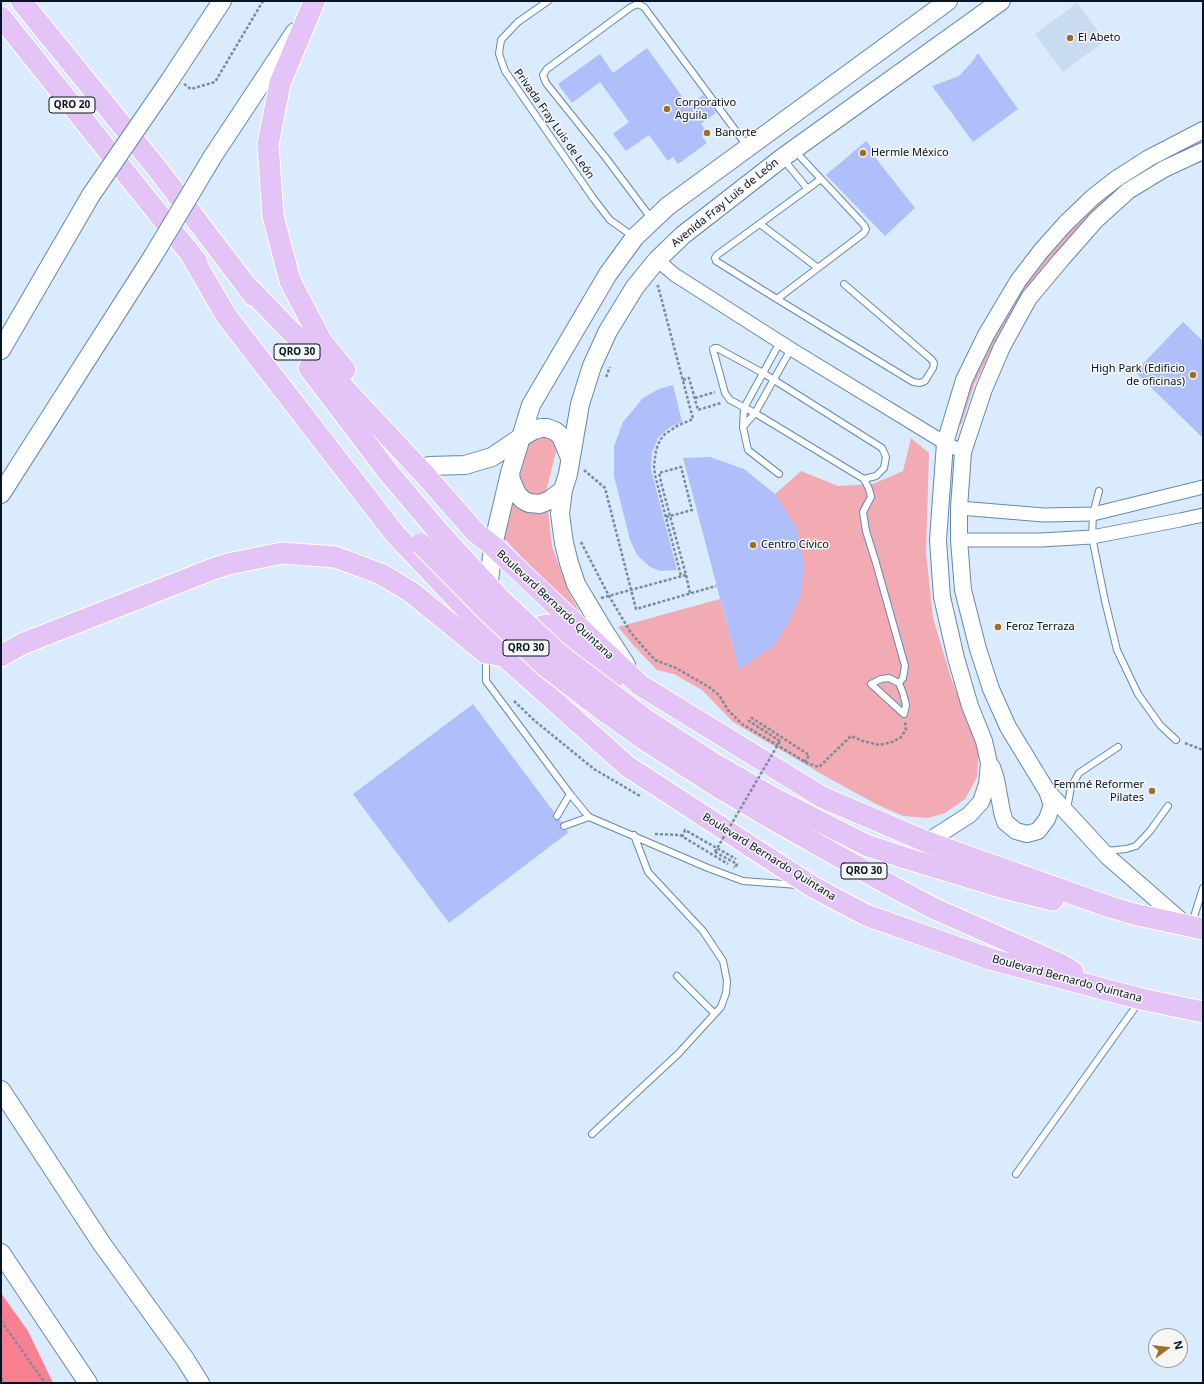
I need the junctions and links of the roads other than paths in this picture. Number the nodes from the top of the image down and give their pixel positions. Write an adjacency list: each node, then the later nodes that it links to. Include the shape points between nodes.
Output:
1 (21, 1): 14 (highway, QRO 20)
2 (222, 1): 28 (main road, bridge, via 91,195)
3 (315, 1): 38 (highway, via 280,83 268,144 272,216 290,281 322,342); 45 (main road, bridge, via 213,156 153,256)
4 (548, 1): 20 (lane, Privada Fray Luis de León, via 518,22 500,40 499,54 506,72 593,198 610,220)
5 (948, 1): 8 (main road)
6 (1001, 1): 9 (main road, Avenida Fray Luis de León)
7 (1, 17): 17 (highway, QRO 20)
8 (881, 51): 9 (main road); 11 (main road)
9 (896, 75): 13 (main road, Avenida Fray Luis de León)
10 (1203, 130): 35 (street, via 1116,178 1093,197 1041,251 1018,281 973,361 964,380)
11 (747, 147): 18 (main road); 18 (lane, via 644,7 638,4 547,69 543,75 546,83)
12 (1203, 151): 36 (street, via 1164,169 1128,191 1096,220 1029,298 1002,347 984,389)
13 (788, 154): 15 (lane); 16 (lane); 22 (main road, Avenida Fray Luis de León, via 683,235)
14 (159, 171): 24 (highway, QRO 30)
15 (821, 179): 16 (lane); 23 (lane, via 866,229)
16 (807, 188): 19 (lane)
17 (143, 193): 21 (highway, QRO 30)
18 (652, 220): 20 (main road)
19 (760, 224): 23 (lane); 26 (lane, via 715,258)
20 (635, 237): 34 (main road, via 612,269 531,405)
21 (188, 250): 52 (highway, Boulevard Bernardo Quintana, via 226,317 395,534); 58 (highway, QRO 30, bridge, via 421,544 545,666 600,708)
22 (657, 260): 27 (street, via 675,275); 37 (main road, Avenida Fray Luis de León, via 634,287 592,366 580,404)
23 (818, 268): 26 (lane)
24 (245, 284): 51 (highway, via 426,476 475,532); 58 (highway, QRO 30, bridge, via 388,472 437,530 501,600)
25 (844, 284): 26 (lane, via 931,359 934,363 933,368 924,381 913,382)
26 (777, 299)
27 (786, 345): 29 (lane); 30 (lane); 35 (street)
28 (1, 350)
29 (763, 373): 30 (lane); 31 (lane); 31 (lane, via 717,348 713,349 725,393 730,400)
30 (773, 380): 32 (lane); 41 (lane, via 882,448 886,457 884,468 876,476)
31 (744, 408): 32 (lane); 33 (lane)
32 (755, 413): 33 (lane); 41 (lane)
33 (742, 427): 40 (lane, via 748,450)
34 (520, 438): 37 (main road, via 541,428 555,431 561,436); 38 (main road, via 492,457 465,465); 39 (main road)
35 (945, 444): 36 (street); 61 (street, via 938,540 942,597 960,672)
36 (964, 452): 46 (street)
37 (576, 462): 43 (main road, Avenida Fray Luis de León, via 568,474)
38 (429, 466): 51 (highway, via 473,516)
39 (510, 473): 43 (main road, via 517,494 529,503 540,504); 51 (main road)
40 (779, 474)
41 (864, 479): 55 (lane, via 870,497 863,512 866,531 905,666 903,678)
42 (1203, 487): 47 (street)
43 (563, 490): 56 (main road, Avenida Fray Luis de León, via 560,514 563,537 576,584)
44 (1099, 491): 47 (lane)
45 (1, 494)
46 (959, 508): 47 (street, via 1044,515); 50 (street)
47 (1093, 514): 49 (lane)
48 (1203, 515): 49 (street)
49 (1092, 537): 50 (street); 59 (lane, via 1117,650 1138,694 1160,725)
50 (959, 540): 62 (street, via 963,590 990,689 1008,727)
51 (493, 546): 52 (main road); 56 (highway, Boulevard Bernardo Quintana / QRO 30)
52 (484, 628): 53 (highway, Boulevard Bernardo Quintana / QRO 30)
53 (495, 655): 54 (highway, via 411,592 381,574 335,557 282,553 213,569 22,644); 57 (highway, Boulevard Bernardo Quintana / QRO 30); 63 (lane, via 486,681)
54 (1, 656)
55 (898, 683): 55 (lane, via 889,678 871,684 904,714 906,705)
56 (640, 686): 64 (highway, Boulevard Bernardo Quintana / QRO 30)
57 (552, 700): 64 (highway, via 529,658 527,642 528,633 546,625 556,629 633,696 798,800); 73 (highway, Boulevard Bernardo Quintana / QRO 30, via 627,766)
58 (644, 728): 75 (highway, QRO 30, via 866,845 1004,888 1057,900); 78 (highway, QRO 30, via 718,787 781,824 935,909 1060,964)
59 (1176, 740)
60 (1118, 746): 66 (lane, via 1079,773 1071,787)
61 (988, 756): 62 (street, via 996,779 1005,822 1016,831 1027,834 1038,831 1043,825 1052,805); 71 (street, via 987,784 981,802 969,815)
62 (1047, 791): 66 (street)
63 (570, 794): 67 (lane); 68 (lane)
64 (822, 797): 71 (highway, Boulevard Bernardo Quintana / QRO 30)
65 (1168, 806): 72 (lane, via 1136,846)
66 (1066, 812): 72 (street)
67 (557, 816)
68 (589, 817): 69 (lane); 70 (lane)
69 (564, 826)
70 (634, 835): 73 (lane, via 742,881); 81 (lane, via 648,872 703,931 723,961 727,981 726,993)
71 (927, 842): 75 (highway, Boulevard Bernardo Quintana / QRO 30)
72 (1102, 851): 76 (street)
73 (813, 887): 78 (highway, Boulevard Bernardo Quintana / QRO 30, via 866,916 990,959)
74 (1203, 888): 76 (lane)
75 (1110, 907): 76 (highway, Boulevard Bernardo Quintana / QRO 30)
76 (1193, 927)
77 (677, 976): 81 (lane)
78 (1096, 986): 79 (highway, Boulevard Bernardo Quintana / QRO 30)
79 (1141, 999): 80 (highway, Boulevard Bernardo Quintana / QRO 30); 84 (lane)
80 (1203, 1012)
81 (714, 1014): 83 (lane, via 678,1054)
82 (1, 1090): 86 (main road, via 102,1244)
83 (592, 1134)
84 (1016, 1174)
85 (1, 1253): 87 (main road)
86 (185, 1359): 88 (main road); 89 (main road)
87 (88, 1383)
88 (195, 1383)
89 (200, 1383)

